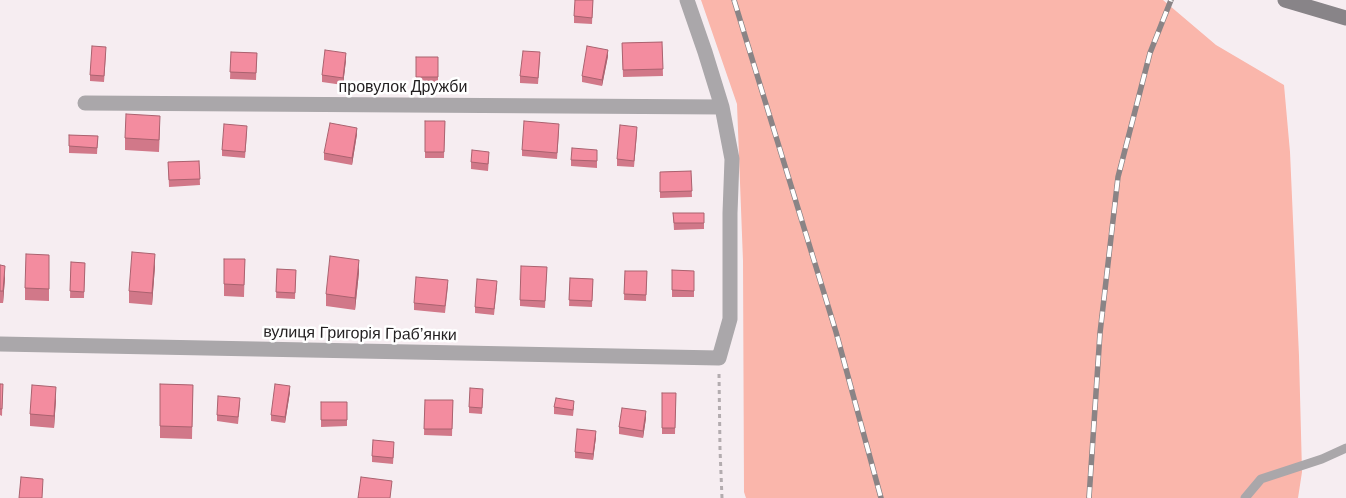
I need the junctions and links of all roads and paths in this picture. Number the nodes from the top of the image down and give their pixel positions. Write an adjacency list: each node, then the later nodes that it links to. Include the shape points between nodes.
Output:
1 (687, 0): 5 (street)
2 (1285, 0): 3 (main road)
3 (1346, 18)
4 (85, 104): 5 (street, провулок Дружби)
5 (722, 107): 7 (street, via 732,159 730,319)
6 (0, 344): 7 (street, вулиця Григорія Грабʼянки)
7 (719, 358): 9 (path)
8 (1346, 448): 10 (lane, via 1261,479)
9 (722, 498)
10 (1245, 498)

